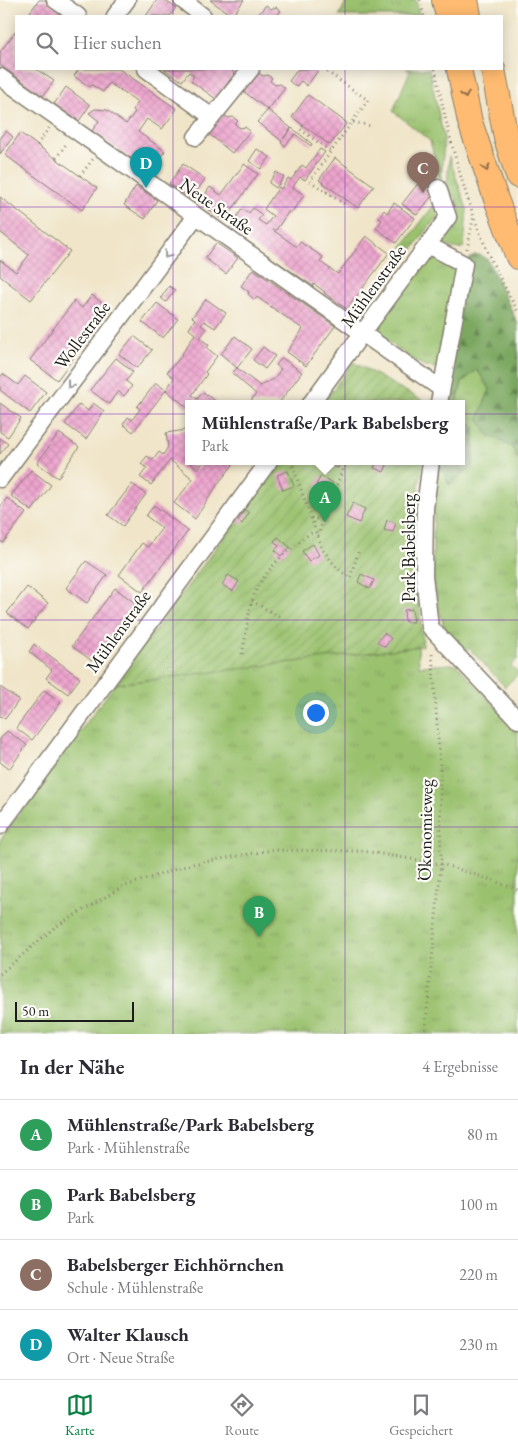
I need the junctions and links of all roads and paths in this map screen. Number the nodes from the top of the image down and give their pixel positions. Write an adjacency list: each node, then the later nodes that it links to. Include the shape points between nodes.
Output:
1 (55, 0): 8 (street)
2 (127, 0): 9 (street)
3 (182, 0): 10 (street)
4 (420, 0): 11 (path)
5 (444, 0): 12 (highway)
6 (466, 0): 13 (highway)
7 (479, 0): 14 (highway)
8 (77, 15)
9 (116, 15)
10 (203, 15)
11 (424, 15)
12 (448, 15)
13 (470, 15)
14 (482, 15)
15 (147, 70): 23 (street)
16 (250, 70): 23 (street)
17 (324, 70): 24 (path, via 368,100)
18 (435, 70): 37 (path, via 450,138)
19 (459, 70): 40 (highway, one-way to 40, via 470,122)
20 (482, 70): 28 (highway)
21 (493, 70): 28 (highway)
22 (0, 77): 38 (street, Neue Straße)
23 (212, 117): 27 (street)
24 (352, 122): 26 (path); 29 (path)
25 (303, 126): 29 (path, via 300,129 306,130)
26 (371, 126)
27 (196, 137)
28 (506, 138): 30 (highway)
29 (331, 152): 34 (path, via 310,181)
30 (518, 176)
31 (330, 188): 34 (path)
32 (438, 188): 39 (street, Mühlenstraße, via 448,217)
33 (334, 191): 35 (path)
34 (326, 192): 35 (path)
35 (330, 195): 36 (path, via 344,204)
36 (347, 200)
37 (474, 215): 41 (path); 42 (path, via 486,248)
38 (196, 216): 43 (street, Neue Straße); 50 (street, Wollestraße, one-way to 50)
39 (428, 245): 41 (street); 43 (street, Mühlenstraße)
40 (518, 257)
41 (464, 264): 44 (street)
42 (518, 312)
43 (362, 334): 44 (street); 45 (street, Mühlenstraße)
44 (439, 396)
45 (313, 400)
46 (266, 465): 61 (street, Mühlenstraße)
47 (292, 465): 51 (path)
48 (344, 465): 52 (path)
49 (431, 465): 58 (street, Park Babelsberg, via 424,576)
50 (0, 479)
51 (310, 518): 52 (path); 53 (path)
52 (323, 520): 54 (path)
53 (314, 531): 54 (path); 56 (path, via 279,560)
54 (317, 538): 55 (path, via 330,560 350,578)
55 (359, 550)
56 (252, 601): 57 (path); 59 (path)
57 (280, 617)
58 (430, 627): 60 (street); 62 (path, Ökonomieweg, via 438,723)
59 (242, 654)
60 (518, 720)
61 (0, 826)
62 (440, 864): 63 (path); 64 (path, via 363,851 272,850 192,864 122,887 55,927); 65 (path, Ökonomieweg)
63 (518, 890)
64 (0, 974)
65 (425, 1034)

